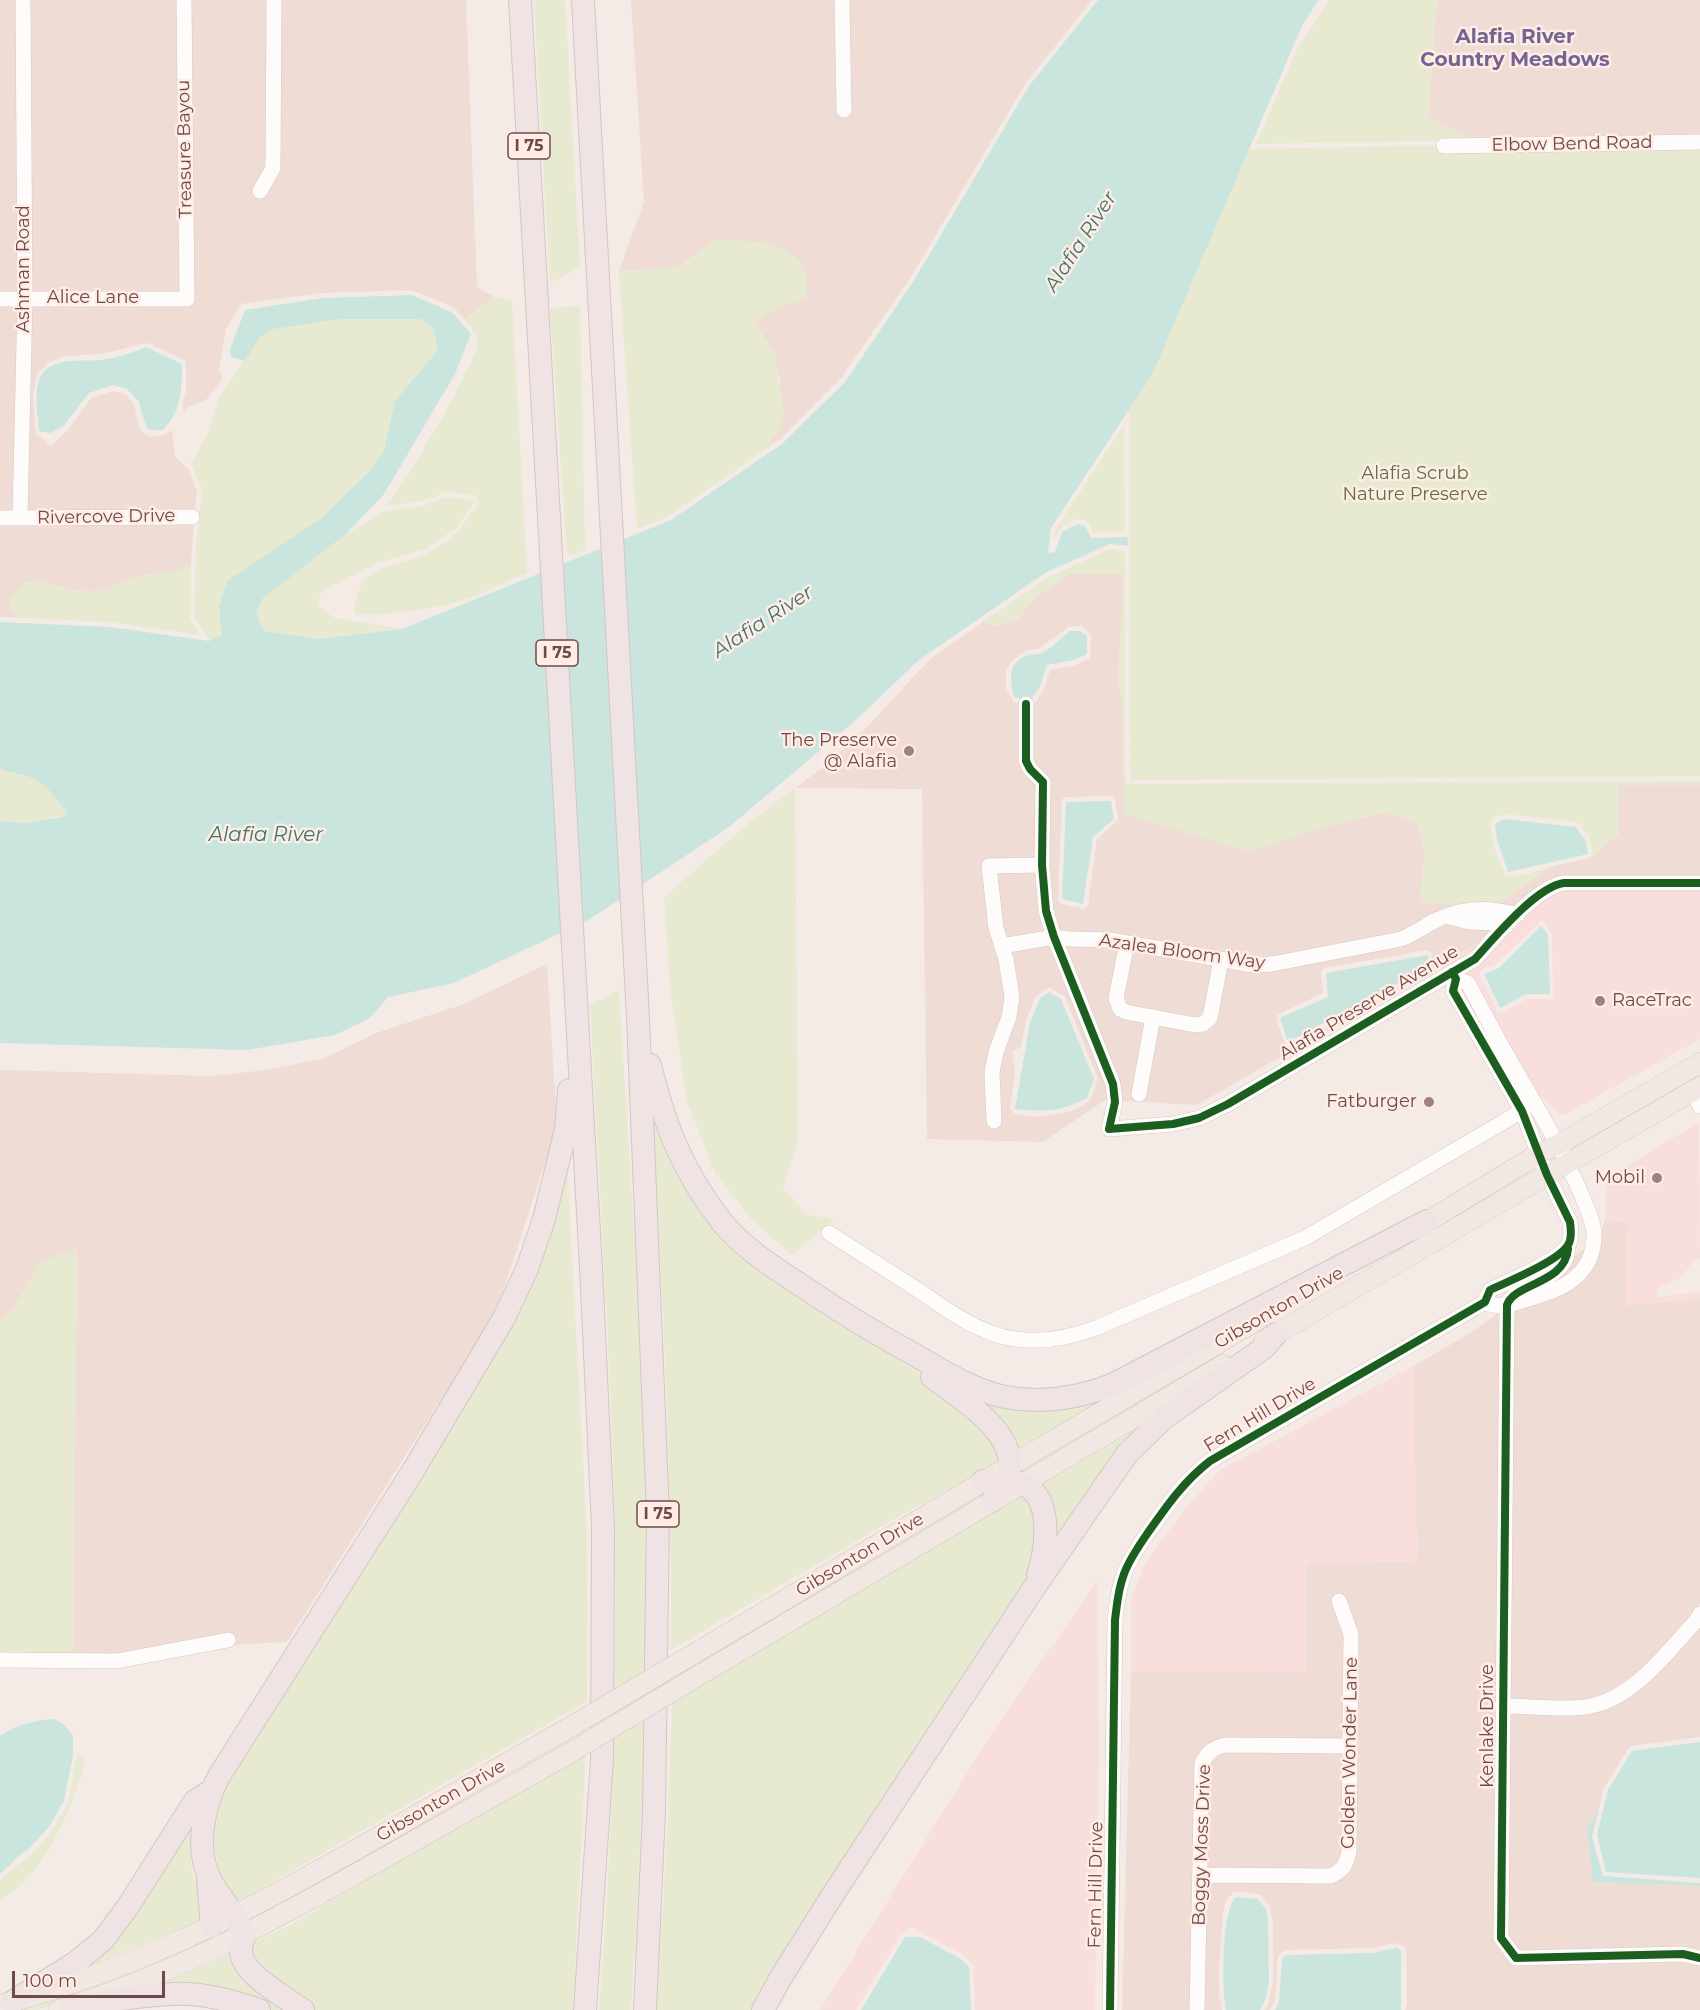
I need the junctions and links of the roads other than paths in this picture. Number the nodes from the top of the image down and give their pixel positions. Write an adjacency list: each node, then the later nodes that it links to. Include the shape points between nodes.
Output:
1 (23, 0): 11 (street, Ashman Road)
2 (184, 0): 13 (street, Treasure Bayou)
3 (274, 0): 10 (street, via 273,168)
4 (520, 0): 28 (highway, I 75)
5 (583, 0): 26 (highway, I 75)
6 (842, 0): 7 (street)
7 (844, 110)
8 (1700, 142): 9 (street, Elbow Bend Road)
9 (1444, 147)
10 (260, 191)
11 (25, 298): 12 (street, Alice Lane); 13 (street, Alice Lane); 16 (street, Ashman Road)
12 (0, 299)
13 (187, 299)
14 (192, 517): 16 (street, Rivercove Drive)
15 (0, 518): 16 (street)
16 (21, 518)
17 (1026, 704): 18 (street, via 1026,761 1043,782)
18 (1042, 865): 21 (street, via 1046,911); 23 (street, via 989,866 996,928)
19 (1700, 883): 20 (street, Alafia Preserve Avenue, via 1553,885)
20 (1511, 920): 24 (street, Azalea Bloom Way, via 1498,909 1470,909 1446,916 1401,939 1290,962 1253,965); 25 (street, Alafia Preserve Avenue)
21 (1054, 937): 22 (street, Azalea Bloom Way); 23 (street, Azalea Bloom Way); 25 (street, Alafia Preserve Avenue, via 1113,1084 1115,1102 1109,1129 1199,1119)
22 (1127, 943): 24 (street, Azalea Bloom Way); 27 (street, via 1117,1004 1126,1012)
23 (1002, 946): 33 (street, via 1012,997 992,1071)
24 (1221, 960): 27 (street, via 1213,1008 1206,1022 1195,1024)
25 (1454, 976): 32 (street, via 1452,991); 34 (street, via 1468,983)
26 (638, 1017): 43 (highway, via 658,1097 677,1151 723,1222 758,1257); 65 (highway, I 75, via 659,1554)
27 (1153, 1017): 30 (street)
28 (576, 1022): 54 (highway, via 566,1129 556,1174 527,1269 504,1318 413,1471); 64 (highway, I 75, via 603,1527 602,1760)
29 (1700, 1063): 34 (main road, Gibsonton Drive)
30 (1139, 1094)
31 (1698, 1095): 36 (main road, Gibsonton Drive)
32 (1522, 1111): 35 (street); 39 (street, via 1305,1238 1096,1328 1054,1340 1012,1339 962,1319)
33 (994, 1121)
34 (1558, 1144): 35 (main road, Gibsonton Drive); 36 (street)
35 (1540, 1153): 37 (street); 38 (main road, Gibsonton Drive)
36 (1568, 1163): 37 (main road, Gibsonton Drive); 42 (street, via 1594,1233 1586,1268 1567,1285)
37 (1547, 1174): 40 (street, via 1570,1222); 44 (main road, Gibsonton Drive)
38 (1427, 1221): 43 (highway, via 1146,1369 1078,1395 1041,1400 995,1394 967,1384); 45 (main road, Gibsonton Drive)
39 (829, 1233)
40 (1569, 1245): 41 (street, Fern Hill Drive, via 1558,1256 1490,1290); 42 (street, via 1568,1256 1558,1270 1513,1296)
41 (1485, 1302): 42 (street, via 1494,1307); 67 (street, Fern Hill Drive, via 1210,1461 1172,1497 1134,1554 1124,1573 1115,1620)
42 (1507, 1305): 52 (street, Kenlake Drive)
43 (877, 1334): 45 (highway, via 987,1420 1003,1438)
44 (1276, 1334): 45 (main road, Gibsonton Drive); 47 (highway, via 1265,1347 1140,1439)
45 (1013, 1476): 46 (highway); 47 (highway, via 1035,1495 1045,1519 1042,1561)
46 (987, 1491): 57 (main road, Gibsonton Drive, bridge, via 702,1649 334,1862); 57 (main road, Gibsonton Drive, bridge, via 568,1754 292,1910)
47 (1034, 1588): 66 (highway, via 834,1893)
48 (1339, 1601): 53 (street, Golden Wonder Lane, via 1352,1634)
49 (1700, 1614): 52 (street, via 1645,1675 1614,1698 1586,1707)
50 (228, 1640): 51 (street, via 117,1660)
51 (0, 1660)
52 (1502, 1706): 59 (street, Kenlake Drive, via 1501,1938 1516,1958 1683,1954)
53 (1349, 1746): 55 (street, Boggy Moss Drive, via 1225,1745 1207,1753 1202,1763); 55 (street, Golden Wonder Lane, via 1349,1852 1341,1872 1330,1876)
54 (211, 1791): 56 (highway, via 203,1828); 60 (highway, via 195,1802 103,1940 75,1963)
55 (1200, 1875): 68 (street, Boggy Moss Drive)
56 (208, 1876): 57 (highway); 58 (highway)
57 (240, 1924): 58 (main road, Gibsonton Drive); 61 (main road, Gibsonton Drive, via 179,1965); 63 (highway, via 240,1950 245,1964)
58 (212, 1926): 60 (main road, Gibsonton Drive, via 129,1962)
59 (1700, 1958)
60 (6, 2004)
61 (65, 2008): 62 (highway, via 173,1994 223,1999)
62 (259, 2010)
63 (303, 2010)
64 (585, 2010)
65 (645, 2010)
66 (763, 2010)
67 (1110, 2010)
68 (1197, 2010)

